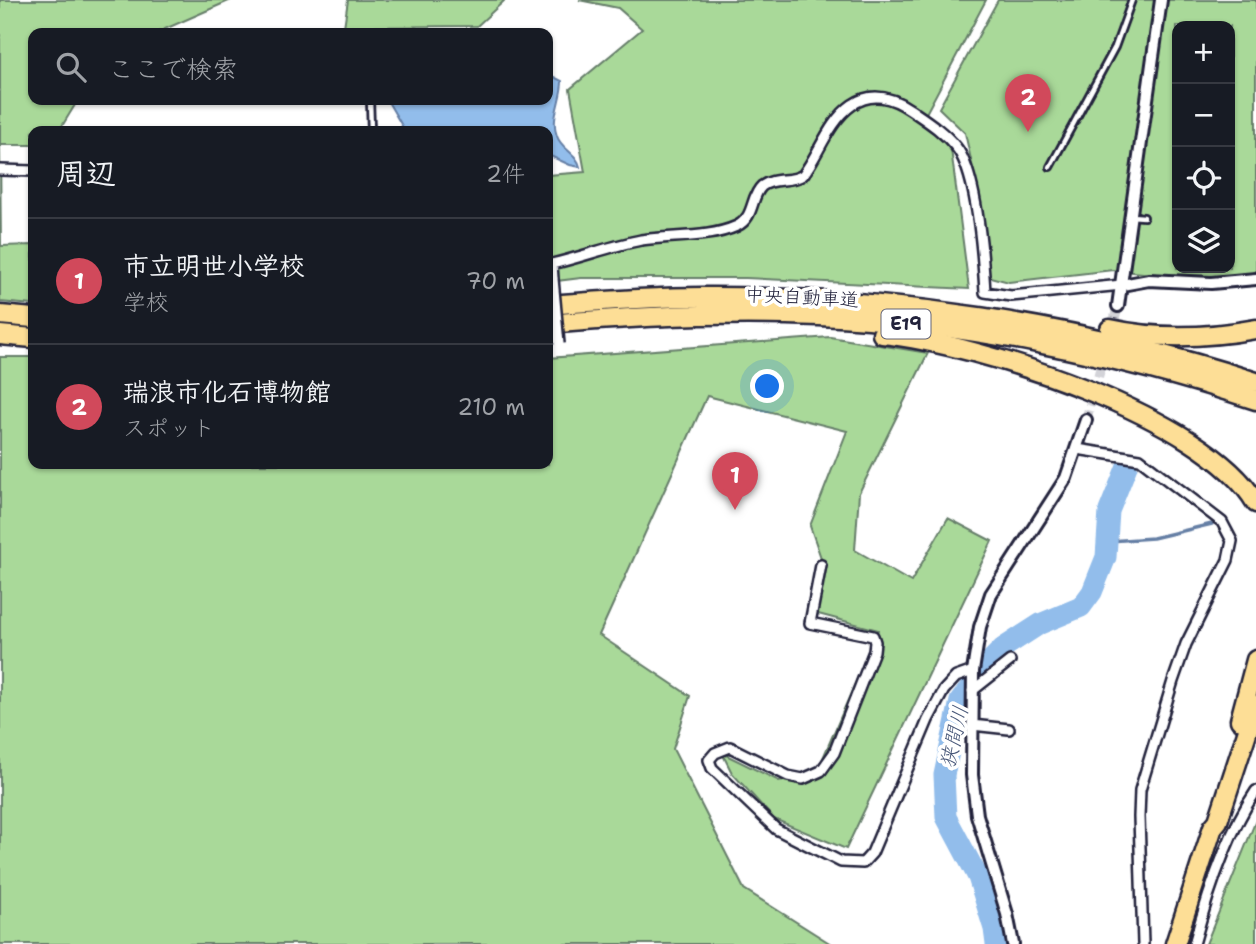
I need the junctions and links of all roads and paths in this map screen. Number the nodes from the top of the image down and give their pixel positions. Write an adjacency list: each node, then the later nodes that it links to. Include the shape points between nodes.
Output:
1 (1132, 0): 5 (lane, via 1115,47)
2 (1161, 0): 8 (street)
3 (370, 105): 4 (lane)
4 (371, 126)
5 (1050, 167)
6 (0, 170): 7 (street)
7 (28, 172)
8 (1130, 216): 9 (lane); 13 (street)
9 (1144, 217)
10 (553, 264): 13 (street, bridge, via 642,240 716,232 740,224 764,184 803,175 842,115 874,96 903,104 940,129 963,158 979,223 985,292 1011,296)
11 (553, 279): 24 (street, bridge)
12 (1256, 279): 13 (street, via 1211,283 1149,280)
13 (1122, 285): 16 (street)
14 (553, 305): 15 (highway, 中央自動車道 / E19, via 700,297)
15 (895, 306): 21 (highway, via 988,308 1179,338); 25 (highway, 中央自動車道 / E19, via 1121,344)
16 (1118, 306)
17 (0, 314): 19 (highway)
18 (681, 316): 20 (highway, 中央自動車道 / E19); 26 (highway, 中央自動車道 / E19, via 821,316 951,330 1120,362); 29 (highway, via 693,323 790,325 902,336 973,351 1084,388 1145,416 1224,465)
19 (28, 317)
20 (553, 324)
21 (1256, 329)
22 (0, 335): 23 (highway)
23 (28, 338)
24 (559, 344)
25 (1256, 382)
26 (1256, 400)
27 (1086, 420): 28 (street)
28 (1077, 449): 33 (street, via 1066,478 990,594); 41 (street, via 1140,459 1222,522 1232,541 1228,560 1186,644 1140,790)
29 (1256, 503)
30 (821, 565): 33 (street, via 810,623 864,633 875,642 834,753 821,771 803,779 730,747 709,760 776,829 841,862 863,863 872,853 944,690 956,677)
31 (1256, 660): 39 (highway, via 1211,820)
32 (1010, 661): 34 (street)
33 (973, 671): 34 (street)
34 (972, 691): 36 (street)
35 (1256, 705): 39 (highway)
36 (972, 721): 37 (street); 40 (street, via 977,815)
37 (1009, 729)
38 (1256, 792): 43 (street, via 1242,812)
39 (1213, 827): 42 (highway)
40 (1013, 944)
41 (1143, 944)
42 (1175, 944)
43 (1194, 944)

